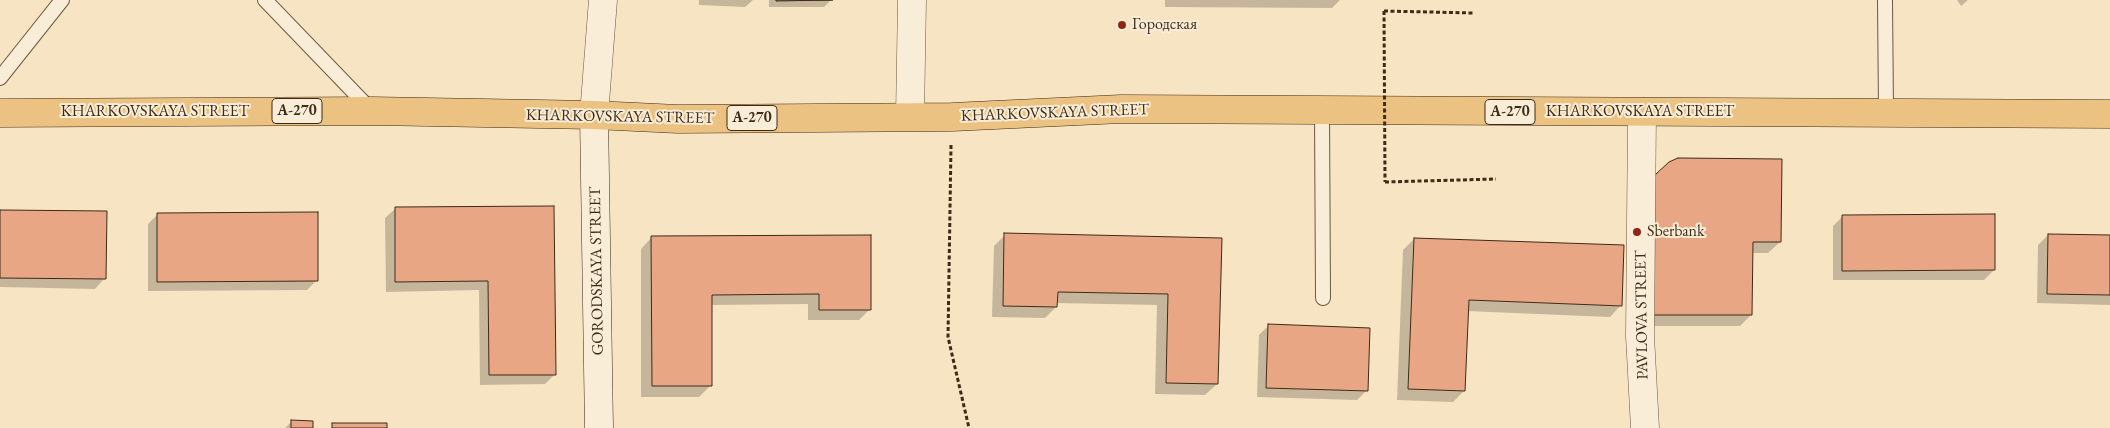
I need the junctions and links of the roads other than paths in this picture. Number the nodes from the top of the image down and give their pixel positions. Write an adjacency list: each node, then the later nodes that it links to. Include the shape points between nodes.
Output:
1 (62, 0): 6 (lane)
2 (265, 0): 7 (lane)
3 (603, 0): 13 (street, GORODSKAYA STREET)
4 (912, 0): 14 (street)
5 (1884, 0): 9 (lane)
6 (0, 78)
7 (372, 111): 11 (highway, KHARKOVSKAYA STREET / А-270); 13 (highway, KHARKOVSKAYA STREET / А-270)
8 (1322, 111): 10 (highway, KHARKOVSKAYA STREET / А-270); 14 (highway, KHARKOVSKAYA STREET / А-270, via 1121,109); 15 (lane)
9 (1886, 111): 10 (highway, KHARKOVSKAYA STREET / А-270); 12 (highway, KHARKOVSKAYA STREET / А-270)
10 (1642, 112): 17 (street, PAVLOVA STREET, via 1640,336)
11 (0, 113)
12 (2110, 114)
13 (594, 115): 14 (highway, KHARKOVSKAYA STREET / А-270, via 678,120); 16 (street, GORODSKAYA STREET)
14 (910, 116)
15 (1323, 298)
16 (599, 428)
17 (1645, 428)

